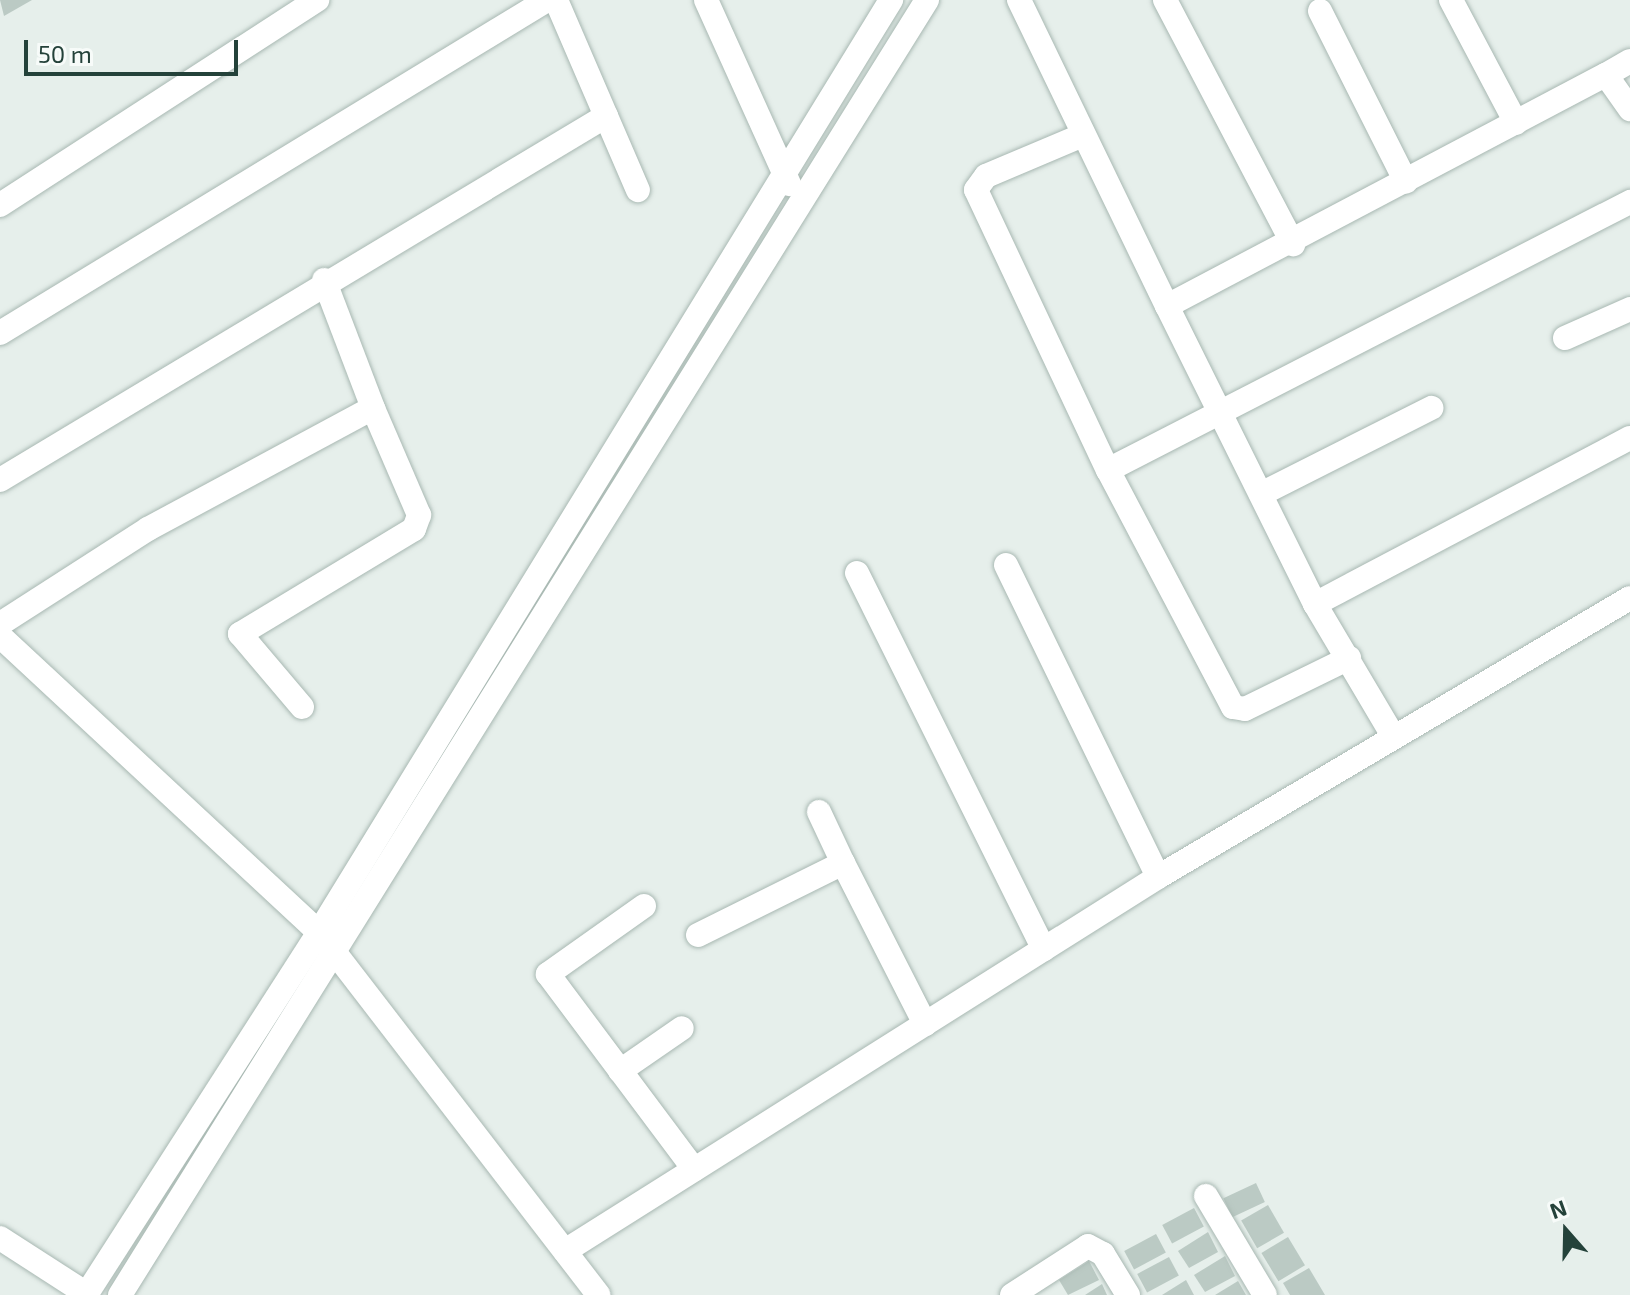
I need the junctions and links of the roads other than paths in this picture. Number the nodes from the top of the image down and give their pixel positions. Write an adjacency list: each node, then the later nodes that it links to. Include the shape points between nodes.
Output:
1 (317, 0): 22 (street)
2 (547, 0): 27 (street)
3 (556, 0): 14 (street)
4 (891, 0): 17 (street)
5 (927, 0): 21 (street)
6 (1019, 0): 16 (street)
7 (1165, 0): 23 (street)
8 (1451, 0): 15 (street)
9 (714, 3): 17 (street)
10 (1320, 11): 18 (street)
11 (1630, 61): 12 (street)
12 (1606, 75): 13 (street); 15 (street)
13 (1630, 109)
14 (606, 116): 19 (street); 24 (street)
15 (1516, 123): 18 (street)
16 (1083, 135): 25 (street); 33 (street, via 986,176 976,190)
17 (783, 172): 21 (street); 49 (street)
18 (1406, 182): 23 (street)
19 (638, 190)
20 (1630, 202): 31 (street)
21 (799, 203): 52 (street)
22 (0, 205)
23 (1293, 244): 25 (street)
24 (324, 280): 29 (street); 34 (street)
25 (1167, 306): 31 (street)
26 (1630, 309): 28 (street)
27 (0, 333)
28 (1565, 338)
29 (373, 408): 40 (street, via 148,529); 43 (street, via 419,515 414,529 240,634)
30 (1431, 408): 35 (street)
31 (1219, 410): 33 (street); 35 (street)
32 (1630, 438): 39 (street)
33 (1108, 470): 42 (street, via 1233,707 1245,709)
34 (0, 480)
35 (1261, 494): 39 (street)
36 (1006, 565): 47 (street)
37 (857, 573): 51 (street)
38 (1630, 598): 44 (street)
39 (1315, 604): 42 (street)
40 (0, 624)
41 (0, 636): 49 (street)
42 (1349, 658): 44 (street)
43 (302, 707)
44 (1392, 734): 47 (street)
45 (819, 812): 46 (street)
46 (843, 863): 50 (street); 53 (street)
47 (1158, 877): 51 (street)
48 (644, 906): 55 (street, via 548,974)
49 (319, 932): 52 (street); 60 (street)
50 (698, 935)
51 (1044, 949): 53 (street)
52 (338, 955): 59 (street); 61 (street)
53 (925, 1024): 56 (street)
54 (682, 1028): 55 (street)
55 (620, 1071): 56 (street)
56 (694, 1169): 59 (street)
57 (1206, 1196): 65 (street)
58 (0, 1238): 60 (street)
59 (565, 1251): 62 (street)
60 (86, 1295)
61 (120, 1295)
62 (599, 1295)
63 (1012, 1295): 64 (street, via 1088,1246 1103,1254)
64 (1128, 1295)
65 (1265, 1295)

